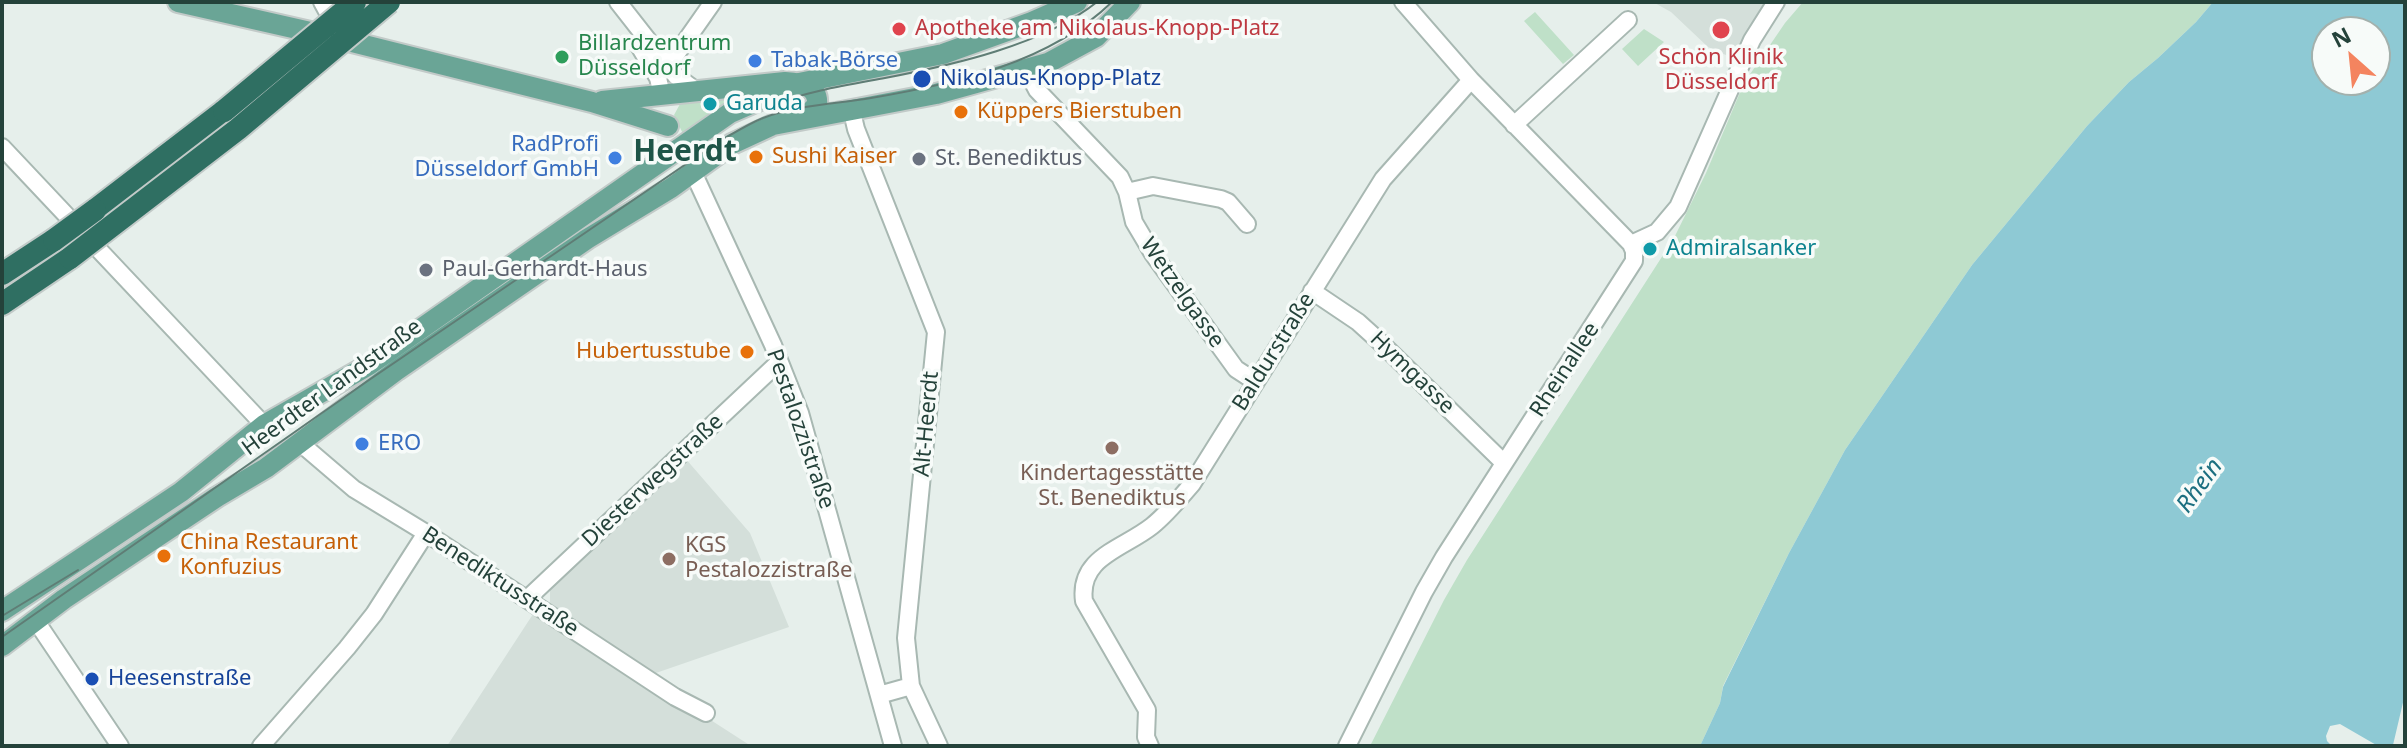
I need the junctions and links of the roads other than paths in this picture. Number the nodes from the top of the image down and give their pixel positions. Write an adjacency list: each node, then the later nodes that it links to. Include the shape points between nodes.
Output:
1 (178, 2): 12 (main road)
2 (322, 2): 12 (street, via 330,20)
3 (355, 2): 29 (highway, bridge, via 161,162)
4 (389, 2): 31 (highway, bridge, via 185,171)
5 (617, 2): 16 (street)
6 (713, 2): 16 (street)
7 (1077, 2): 15 (main road, via 943,54)
8 (1130, 2): 13 (main road, via 1096,37 1056,60)
9 (1403, 2): 14 (street)
10 (1776, 2): 28 (street, via 1752,40 1678,207 1657,232)
11 (1628, 20): 21 (street)
12 (328, 36): 18 (main road)
13 (1026, 69): 19 (main road); 26 (street, via 1037,90 1105,159)
14 (1471, 80): 21 (street); 30 (street, Baldurstraße, via 1383,179)
15 (799, 83): 17 (main road); 20 (main road, via 814,92 817,105); 23 (main road, via 748,103)
16 (666, 90): 17 (main road); 17 (main road, via 668,113 680,98); 18 (main road); 18 (main road, via 650,115); 23 (main road)
17 (698, 92)
18 (592, 102)
19 (852, 112): 20 (main road); 45 (street, Alt-Heerdt, via 936,332 906,638)
20 (773, 125): 24 (main road)
21 (1514, 125): 28 (street)
22 (2, 147): 35 (street)
23 (679, 147): 24 (main road); 25 (main road); 34 (main road, Heerdter Landstraße, via 369,365)
24 (715, 155): 25 (main road)
25 (693, 172): 32 (street, Pestalozzistraße); 36 (main road, Heerdter Landstraße, via 495,302)
26 (1127, 192): 27 (street, via 1153,186 1221,199); 33 (street, Wetzelgasse, via 1134,222 1153,254 1236,369)
27 (1247, 224)
28 (1631, 244): 37 (street, Rheinallee, via 1630,269)
29 (2, 274)
30 (1312, 291): 33 (street, Baldurstraße); 37 (street, Hymgasse, via 1369,331)
31 (2, 304)
32 (779, 362): 41 (street, Diesterwegstraße); 46 (street, Pestalozzistraße, via 800,413)
33 (1256, 382): 52 (street, Baldurstraße, via 1172,507 1088,570 1082,592 1088,613 1147,710)
34 (299, 405): 35 (main road, Heerdter Landstraße); 36 (main road, via 286,423)
35 (264, 425): 38 (main road, via 278,443); 40 (main road, Heerdter Landstraße, via 181,492)
36 (299, 442): 38 (main road, Heerdter Landstraße); 39 (street, Benediktusstraße, via 354,489)
37 (1504, 463): 53 (street, Rheinallee, via 1424,592)
38 (270, 465): 43 (main road, Heerdter Landstraße)
39 (426, 533): 41 (street, Benediktusstraße); 49 (street, via 356,637)
40 (23, 598): 42 (main road, Heerdter Landstraße); 43 (main road)
41 (527, 599): 47 (street, Benediktusstraße)
42 (2, 611)
43 (36, 621): 44 (main road, Heerdter Landstraße); 48 (street)
44 (2, 646)
45 (911, 686): 46 (street); 51 (street, Alt-Heerdt)
46 (879, 695): 50 (street, Pestalozzistraße)
47 (706, 713)
48 (120, 746)
49 (261, 746)
50 (893, 746)
51 (939, 746)
52 (1150, 746)
53 (1347, 746)

